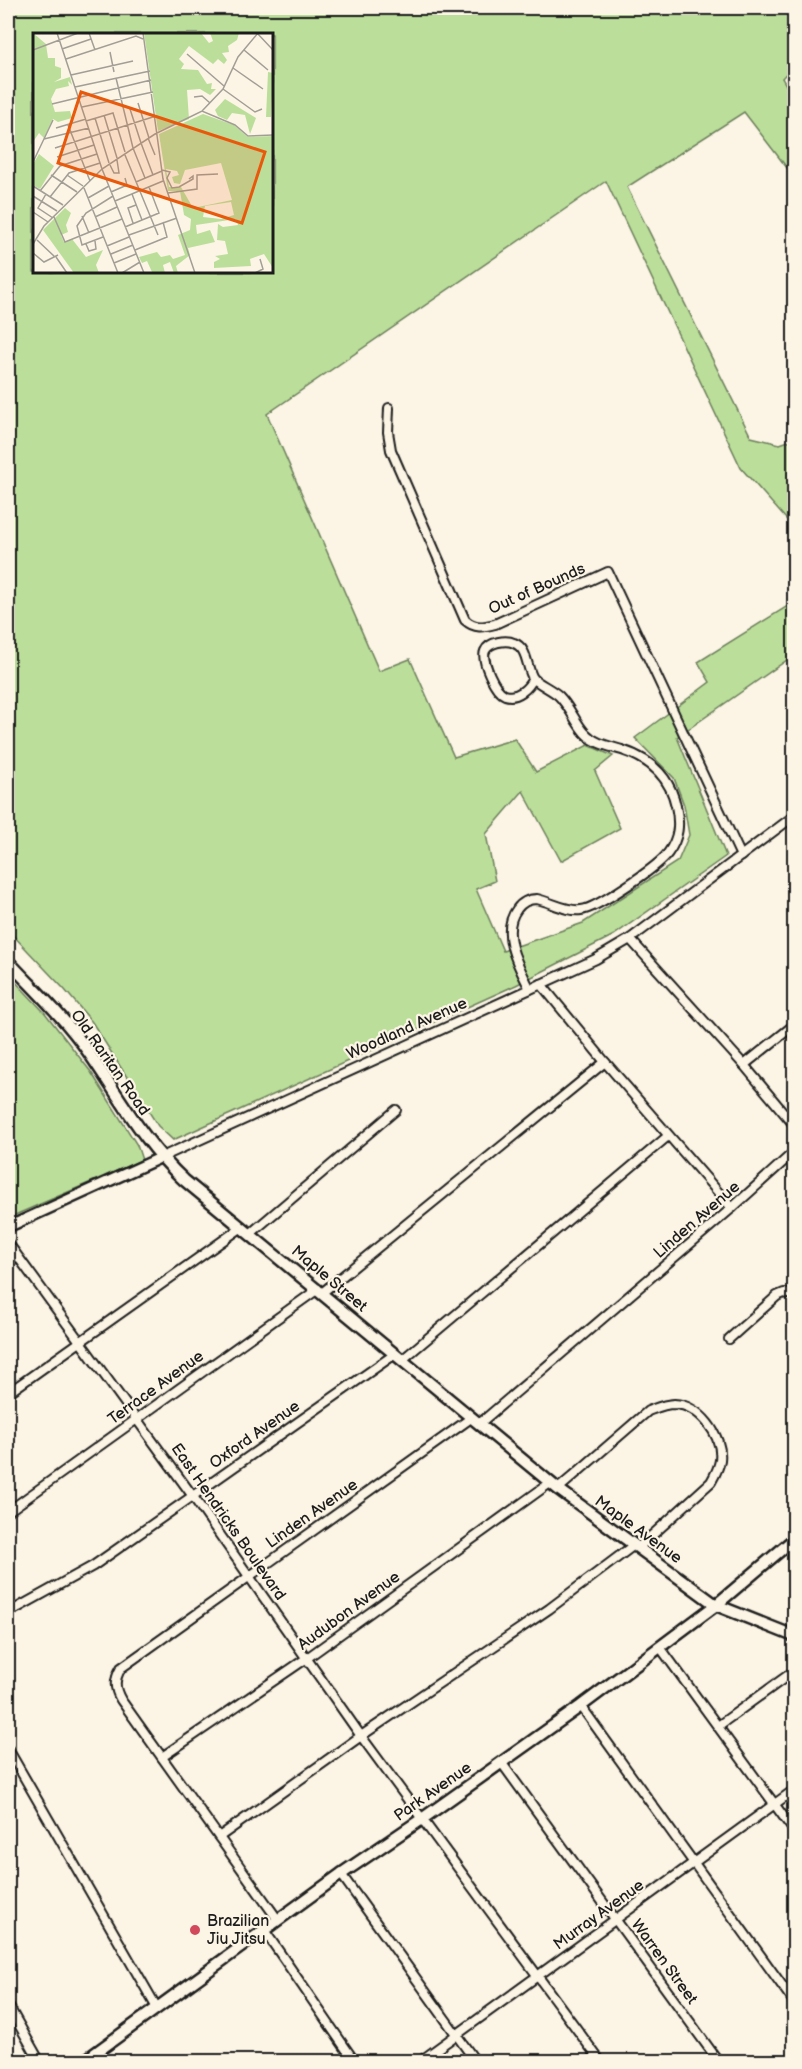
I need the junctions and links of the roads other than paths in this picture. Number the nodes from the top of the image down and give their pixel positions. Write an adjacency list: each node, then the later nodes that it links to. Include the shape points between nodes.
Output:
1 (389, 408): 4 (street, Out of Bounds, via 391,450 465,620 477,627 495,624 608,572)
2 (533, 678): 2 (street, via 524,691 505,695 496,688 484,660 486,649 500,642 520,646); 8 (street, via 559,696 593,740 649,762 668,784 679,823 667,856 592,907 575,910 537,899 519,906 512,918 511,938)
3 (795, 816): 4 (street, Woodland Avenue)
4 (741, 856): 5 (street, Woodland Avenue)
5 (630, 939): 7 (street, Woodland Avenue); 11 (street)
6 (8, 961): 16 (main road, Old Raritan Road, via 82,1043 123,1107)
7 (541, 984): 8 (street, Woodland Avenue); 10 (street)
8 (530, 989): 16 (street, Woodland Avenue)
9 (795, 1025): 11 (street)
10 (605, 1062): 14 (street); 21 (street, Terrace Avenue)
11 (744, 1065): 13 (street)
12 (396, 1110): 19 (street)
13 (795, 1125)
14 (668, 1136): 17 (street); 25 (street, Oxford Avenue)
15 (795, 1152): 17 (street, Linden Avenue)
16 (162, 1157): 18 (street, Woodland Avenue); 19 (main road, Maple Street)
17 (732, 1208): 28 (street, Linden Avenue)
18 (8, 1227)
19 (246, 1230): 21 (main road, Maple Street); 24 (street)
20 (8, 1243): 24 (street, East Hendricks Boulevard)
21 (320, 1291): 25 (main road, Maple Street); 27 (street, Terrace Avenue)
22 (795, 1296): 23 (street, via 777,1296)
23 (729, 1339)
24 (79, 1342): 26 (street); 27 (street, East Hendricks Boulevard)
25 (399, 1357): 28 (main road, Maple Street); 30 (street, Oxford Avenue)
26 (8, 1393)
27 (137, 1418): 30 (street, East Hendricks Boulevard); 31 (street, Terrace Avenue)
28 (475, 1421): 29 (main road, Maple Avenue); 34 (street, Linden Avenue)
29 (554, 1486): 33 (main road, Maple Avenue); 33 (street, Audubon Avenue, via 648,1411 676,1404 699,1415 720,1448 717,1470 711,1482); 39 (street, Audubon Avenue)
30 (192, 1495): 34 (street, East Hendricks Boulevard); 36 (street, Oxford Avenue, via 93,1566)
31 (10, 1510)
32 (795, 1539): 35 (main road, Park Avenue)
33 (636, 1547): 35 (main road, Maple Avenue); 43 (street, Audubon Avenue)
34 (249, 1575): 39 (street, East Hendricks Boulevard); 45 (street, Linden Avenue, via 121,1668 115,1688)
35 (716, 1605): 37 (main road, Maple Avenue); 38 (main road, Park Avenue)
36 (8, 1613)
37 (795, 1635)
38 (660, 1647): 41 (main road, Park Avenue); 42 (street)
39 (307, 1658): 43 (street, East Hendricks Boulevard); 45 (street, Audubon Avenue)
40 (795, 1671): 42 (street)
41 (581, 1706): 46 (main road, Park Avenue); 52 (street)
42 (718, 1726): 48 (street)
43 (361, 1736): 49 (street, East Hendricks Boulevard); 51 (street, Audubon Avenue)
44 (8, 1749): 60 (street)
45 (162, 1757): 51 (street)
46 (501, 1762): 49 (main road, Park Avenue); 54 (street, Warren Street)
47 (795, 1790): 48 (street, Murray Avenue)
48 (775, 1804): 50 (street); 52 (street, Murray Avenue)
49 (422, 1819): 53 (main road, Park Avenue); 57 (street, East Hendricks Boulevard)
50 (795, 1831)
51 (219, 1837): 55 (street)
52 (695, 1862): 54 (street, Murray Avenue); 58 (street)
53 (341, 1874): 55 (main road, Park Avenue); 61 (street)
54 (616, 1919): 57 (street, Murray Avenue); 68 (street, Warren Street)
55 (278, 1920): 56 (main road, Park Avenue)
56 (264, 1930): 60 (main road, Park Avenue); 64 (street)
57 (539, 1975): 61 (street, Murray Avenue); 67 (street, East Hendricks Boulevard)
58 (795, 2002)
59 (8, 2005): 62 (street)
60 (157, 2008): 63 (main road, Park Avenue)
61 (456, 2034): 65 (street, Murray Avenue); 66 (street)
62 (40, 2061)
63 (82, 2061)
64 (355, 2061)
65 (419, 2061)
66 (476, 2061)
67 (601, 2061)
68 (719, 2061)

